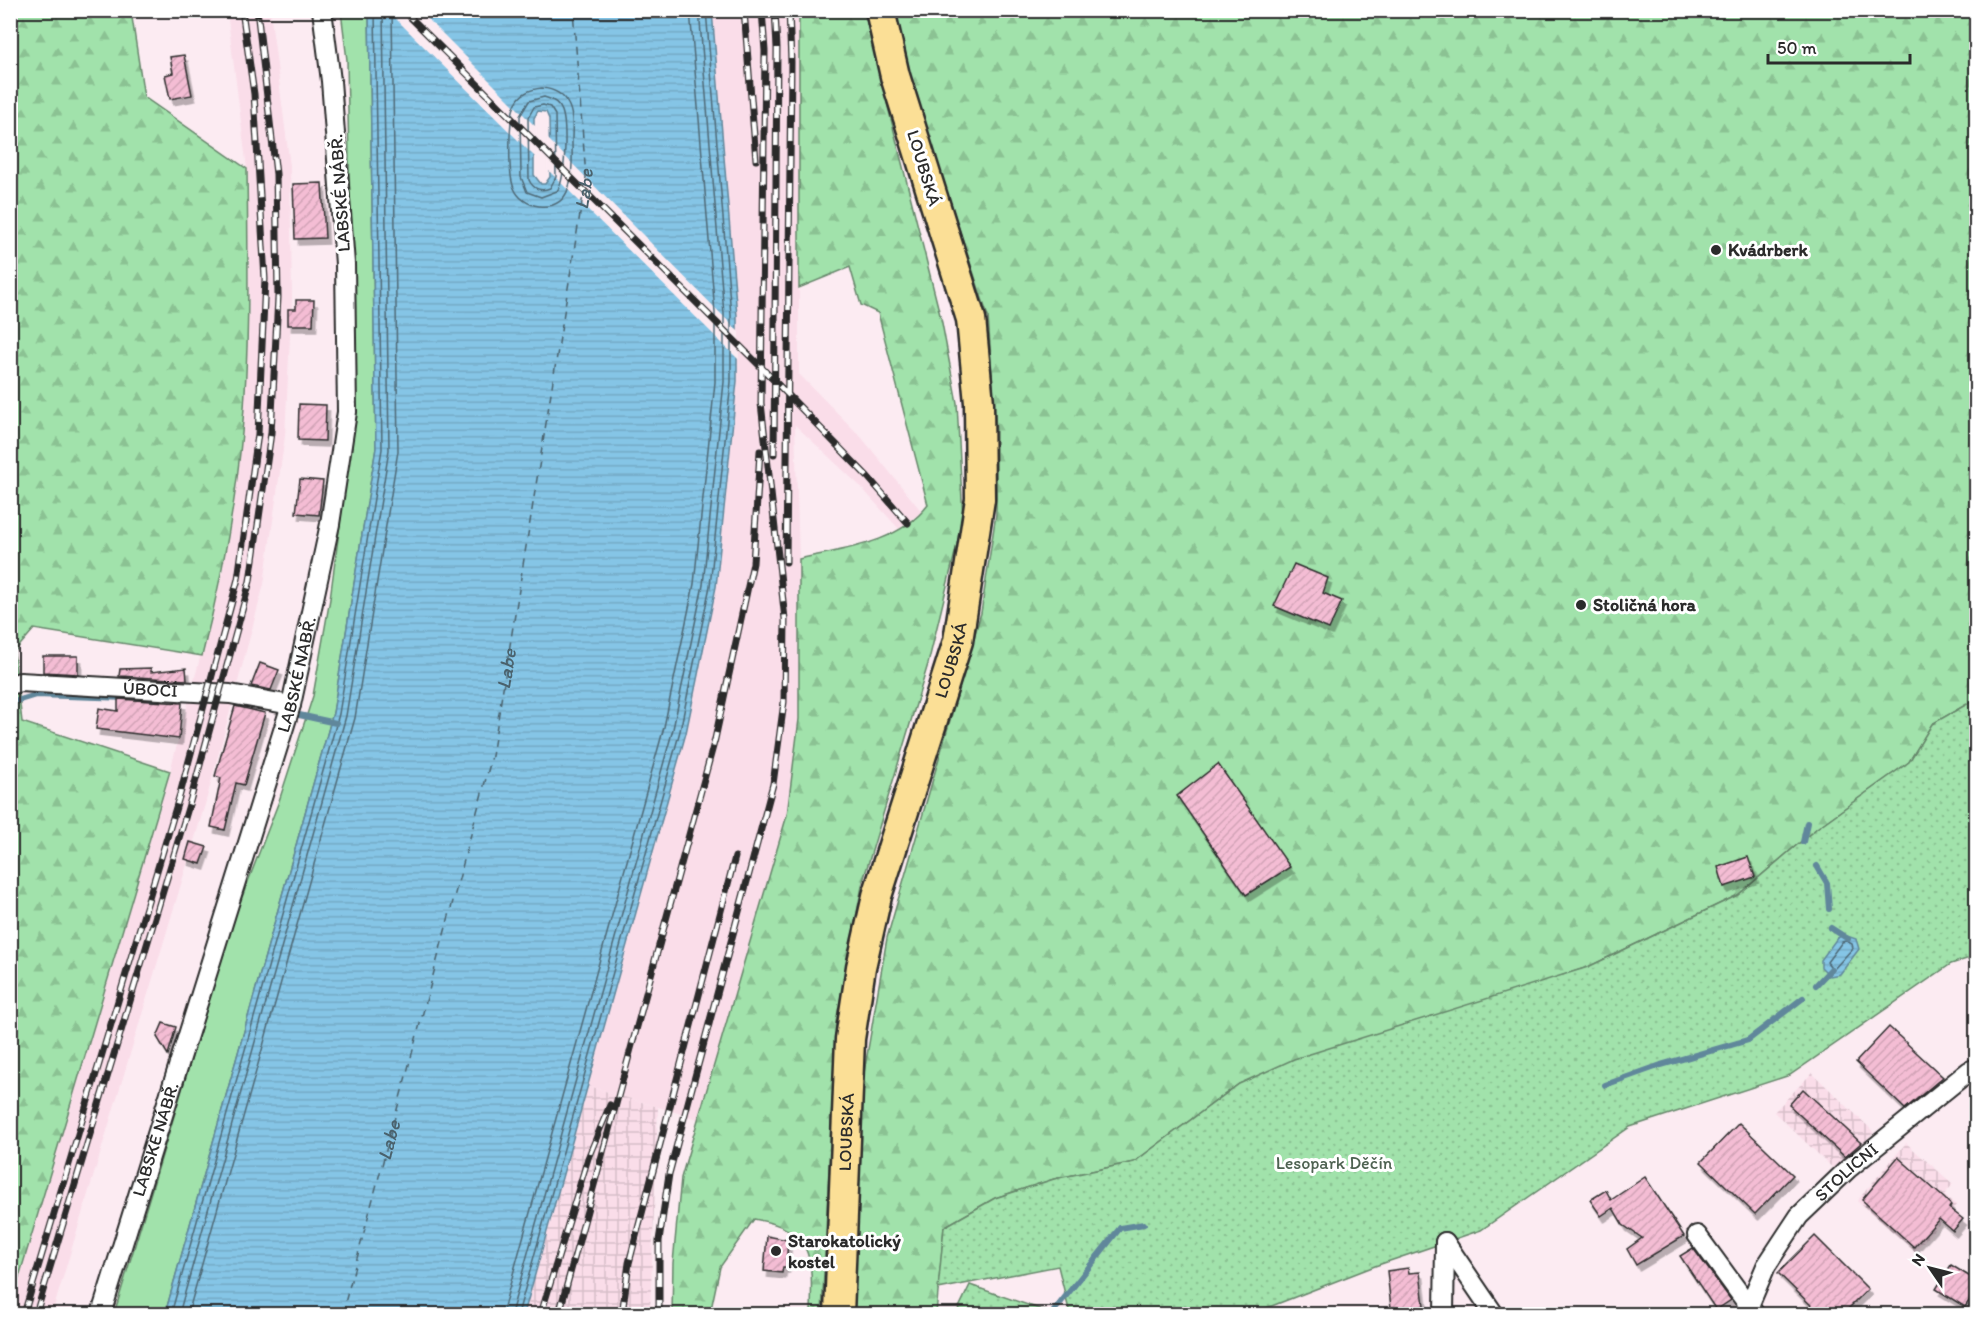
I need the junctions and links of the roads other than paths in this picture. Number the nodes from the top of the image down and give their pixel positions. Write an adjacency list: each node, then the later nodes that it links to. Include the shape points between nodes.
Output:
1 (322, 10): 4 (street, LABSKÉ NÁBŘ., via 345,264 347,412 330,524)
2 (880, 10): 9 (main road, LOUBSKÁ, via 895,76 971,319 980,499 958,641 877,896 861,967 850,1039)
3 (10, 685): 4 (street, ÚBOČÍ, via 20,682 230,694)
4 (291, 705): 8 (street, LABSKÉ NÁBŘ.)
5 (1977, 1068): 7 (street, STOLIČNÍ, via 1848,1169 1799,1216 1767,1263)
6 (1697, 1234): 7 (street)
7 (1752, 1310)
8 (101, 1314)
9 (839, 1314)
10 (1444, 1314): 11 (street, via 1445,1242)
11 (1494, 1314)

